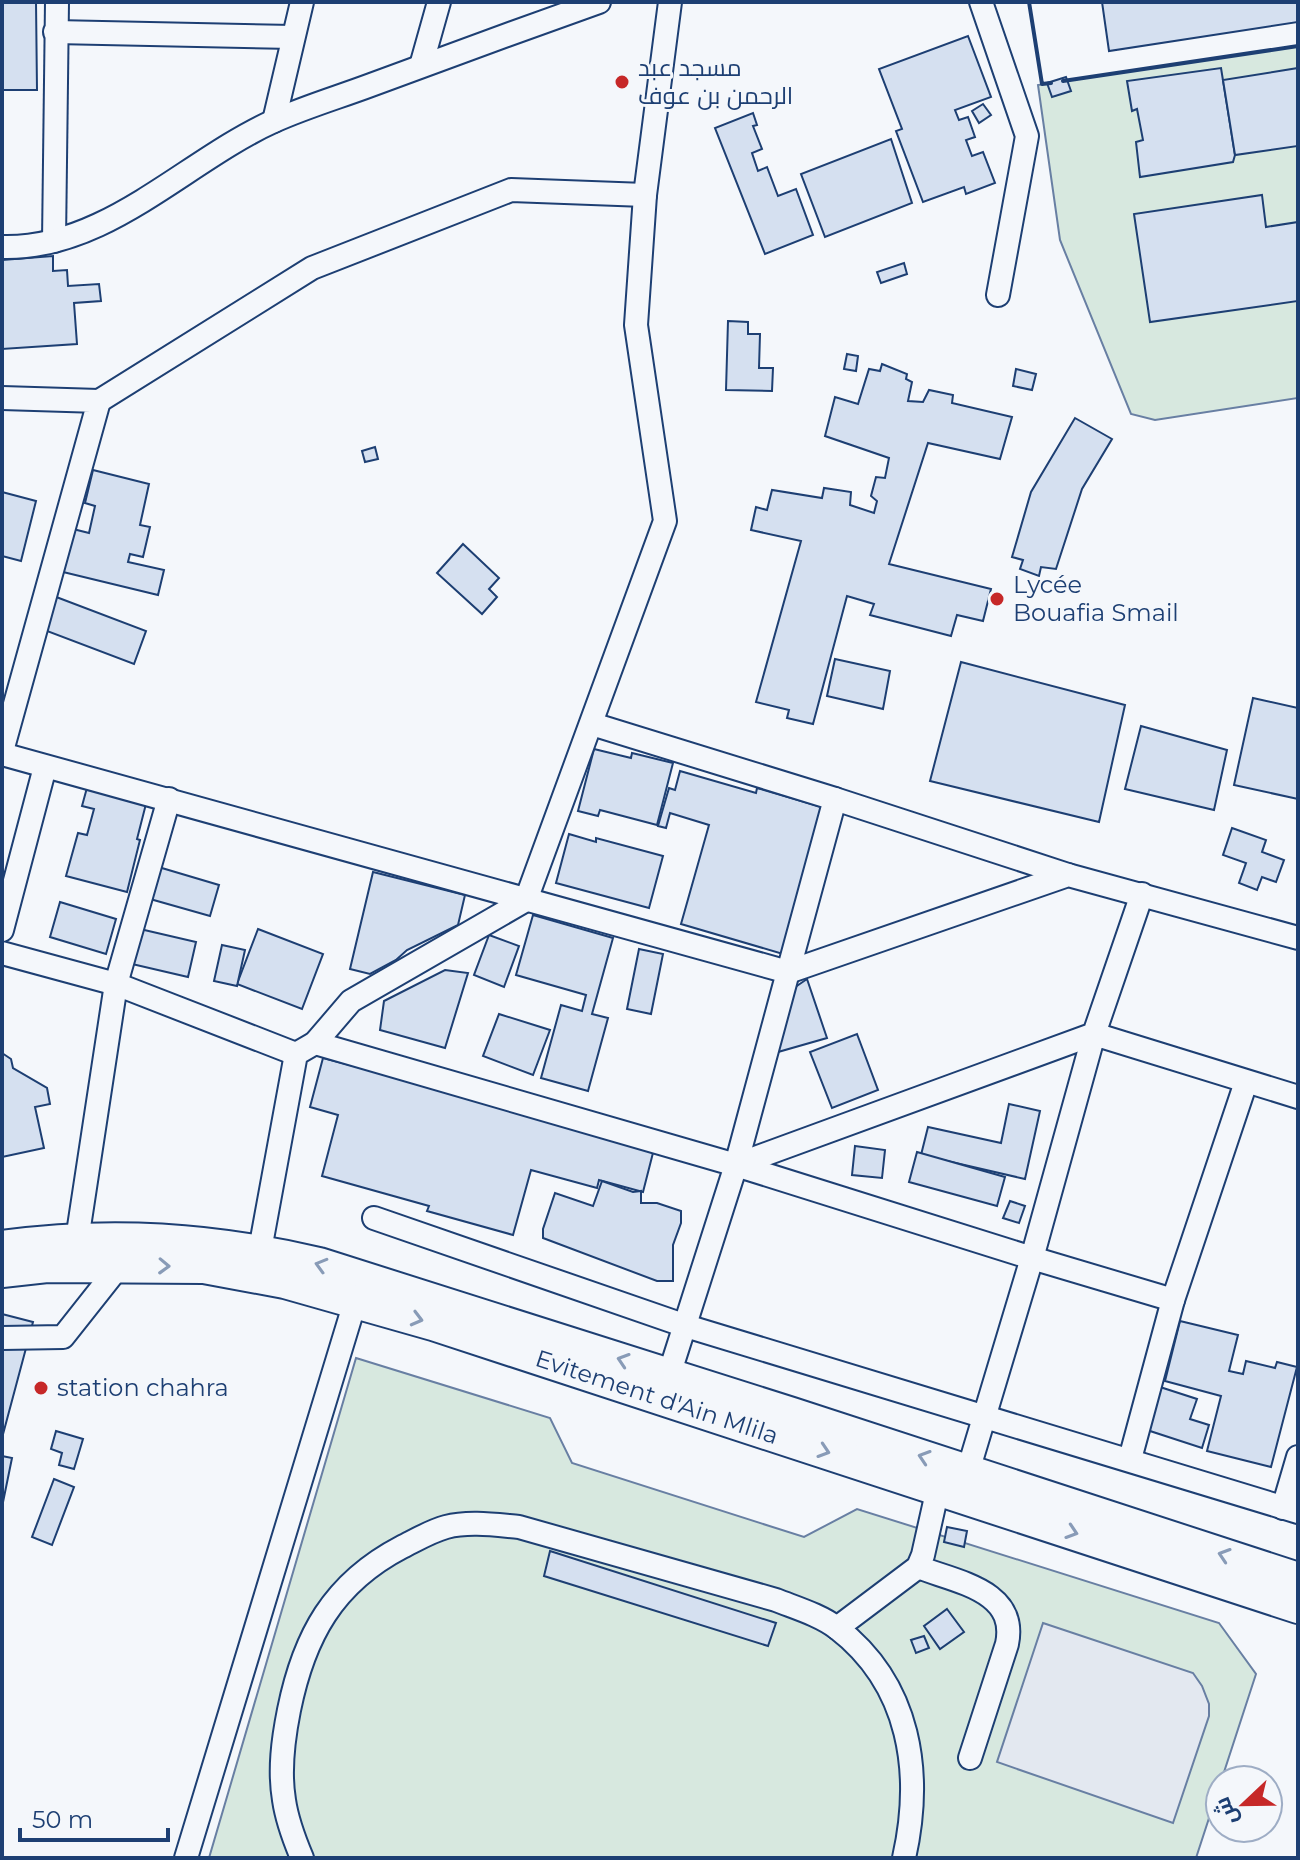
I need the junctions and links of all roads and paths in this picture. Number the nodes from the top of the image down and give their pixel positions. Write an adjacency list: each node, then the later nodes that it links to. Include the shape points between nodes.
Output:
1 (57, 2): 7 (street)
2 (302, 2): 8 (street)
3 (439, 2): 9 (street)
4 (599, 2): 9 (street)
5 (670, 2): 11 (street)
6 (981, 2): 14 (street, via 1027,136)
7 (55, 32): 8 (street); 12 (street)
8 (293, 37): 10 (street)
9 (421, 66): 10 (street)
10 (274, 121): 12 (street, via 117,216)
11 (645, 195): 16 (street, via 511,190 312,268); 17 (street, via 636,325 665,521)
12 (54, 241): 13 (street)
13 (2, 247)
14 (998, 295)
15 (2, 398): 16 (street)
16 (99, 401): 18 (street)
17 (592, 724): 21 (street); 24 (street)
18 (2, 752): 19 (street)
19 (45, 767): 20 (street); 25 (street)
20 (169, 799): 24 (street); 29 (street)
21 (835, 799): 22 (street); 28 (street)
22 (1068, 875): 23 (street); 28 (street)
23 (1142, 894): 26 (street); 30 (street)
24 (526, 900): 28 (street); 31 (street, via 351,1001)
25 (2, 930)
26 (1298, 938)
27 (2, 953): 29 (street)
28 (788, 972): 34 (street)
29 (116, 984): 31 (street); 36 (street)
30 (1094, 1034): 32 (street); 34 (street); 39 (street)
31 (306, 1049): 34 (street); 38 (street)
32 (1246, 1082): 33 (street); 42 (street)
33 (1298, 1097)
34 (736, 1165): 39 (street); 44 (street)
35 (374, 1218): 44 (street)
36 (77, 1240): 37 (highway, Evitement d'Ain Mlila); 38 (highway, Evitement d'Ain Mlila, via 177,1240)
37 (2, 1247)
38 (260, 1250): 46 (highway, Evitement d'Ain Mlila, one-way to 38)
39 (1032, 1258): 42 (street); 47 (street)
40 (120, 1265): 41 (highway, Evitement d'Ain Mlila); 43 (highway, Evitement d'Ain Mlila, one-way to 43, via 204,1267); 45 (street, via 63,1337)
41 (2, 1271)
42 (1173, 1300): 49 (street)
43 (355, 1302): 51 (highway, Evitement d'Ain Mlila, one-way to 51); 58 (street)
44 (686, 1326): 46 (street); 47 (street)
45 (2, 1338)
46 (669, 1375): 50 (highway, Evitement d'Ain Mlila, one-way to 46)
47 (985, 1418): 49 (street); 50 (street)
48 (1298, 1457): 52 (street)
49 (1130, 1459): 52 (street)
50 (968, 1471): 54 (highway, Evitement d'Ain Mlila, one-way to 50)
51 (938, 1488): 53 (street); 55 (highway, Evitement d'Ain Mlila, one-way to 55)
52 (1290, 1510)
53 (918, 1567): 56 (street); 57 (street, via 989,1595 1007,1615 1007,1644)
54 (1298, 1579)
55 (1298, 1607)
56 (837, 1628): 59 (street, via 776,1600 519,1527 447,1527 417,1539 384,1557 330,1606 299,1664 281,1769 283,1799); 60 (street, via 893,1693 906,1731 913,1796)
57 (970, 1758)
58 (186, 1858)
59 (302, 1858)
60 (904, 1858)

